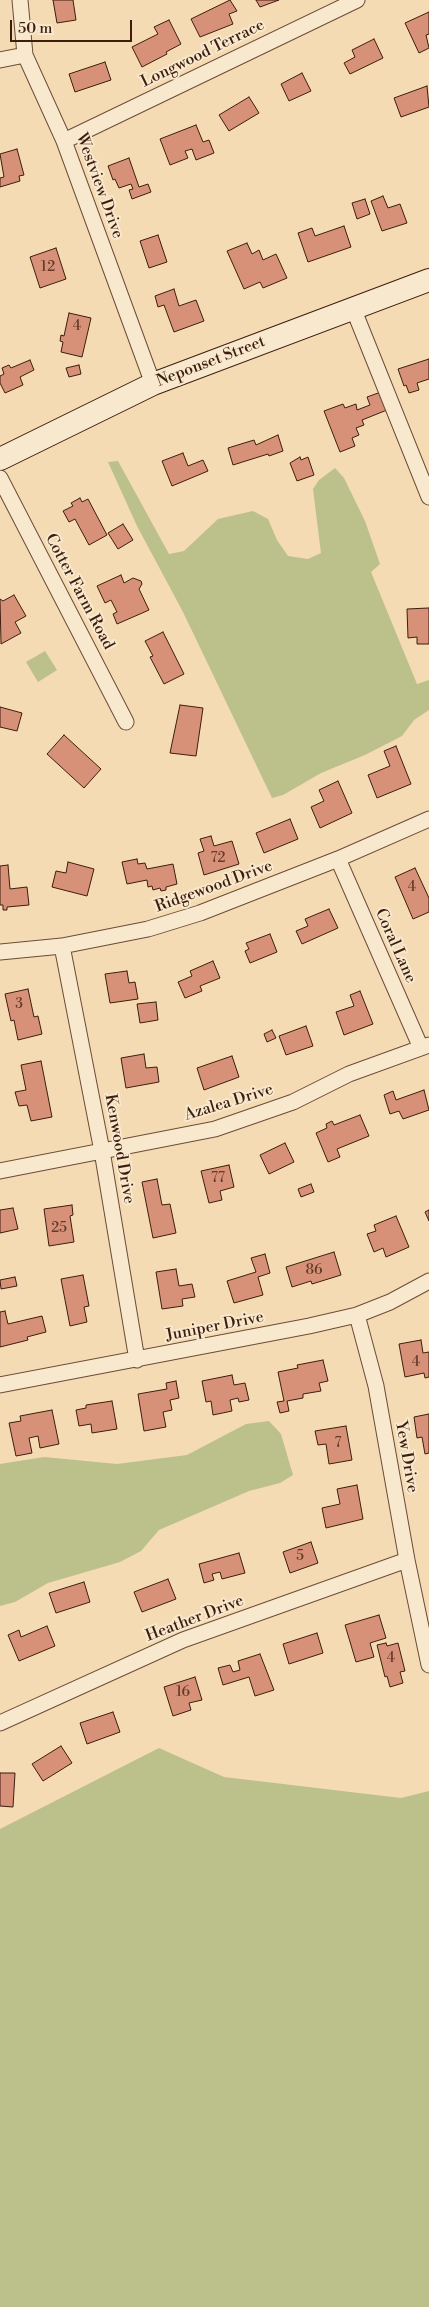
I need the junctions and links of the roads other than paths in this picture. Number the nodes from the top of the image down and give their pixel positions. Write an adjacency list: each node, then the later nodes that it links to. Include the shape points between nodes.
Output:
1 (20, 0): 3 (street, Westview Drive)
2 (357, 0): 5 (street, Longwood Terrace)
3 (25, 55): 4 (street); 5 (street, Westview Drive)
4 (0, 60)
5 (64, 141): 8 (street, Westview Drive)
6 (429, 280): 7 (main road, Neponset Street)
7 (353, 308): 8 (main road, Neponset Street); 11 (street)
8 (153, 384): 9 (main road, Neponset Street)
9 (0, 459)
10 (0, 478): 12 (street, Cotter Farm Road)
11 (429, 497)
12 (126, 722)
13 (429, 819): 14 (street, Ridgewood Drive)
14 (338, 859): 15 (street, Ridgewood Drive, via 200,913 148,929); 17 (street, Coral Lane)
15 (62, 946): 16 (street, Ridgewood Drive); 18 (street, Kenwood Drive)
16 (0, 952)
17 (425, 1046): 18 (street, Azalea Drive, via 349,1074 293,1102 249,1119 215,1130)
18 (102, 1151): 19 (street, Azalea Drive); 22 (street, Kenwood Drive)
19 (0, 1171)
20 (429, 1281): 21 (street, Juniper Drive, via 390,1302)
21 (356, 1315): 22 (street, Juniper Drive); 24 (street, Yew Drive, via 376,1386)
22 (137, 1360): 23 (street, Juniper Drive)
23 (0, 1384)
24 (407, 1560): 25 (street, Yew Drive); 26 (street, Heather Drive, via 183,1640)
25 (429, 1665)
26 (0, 1723)

